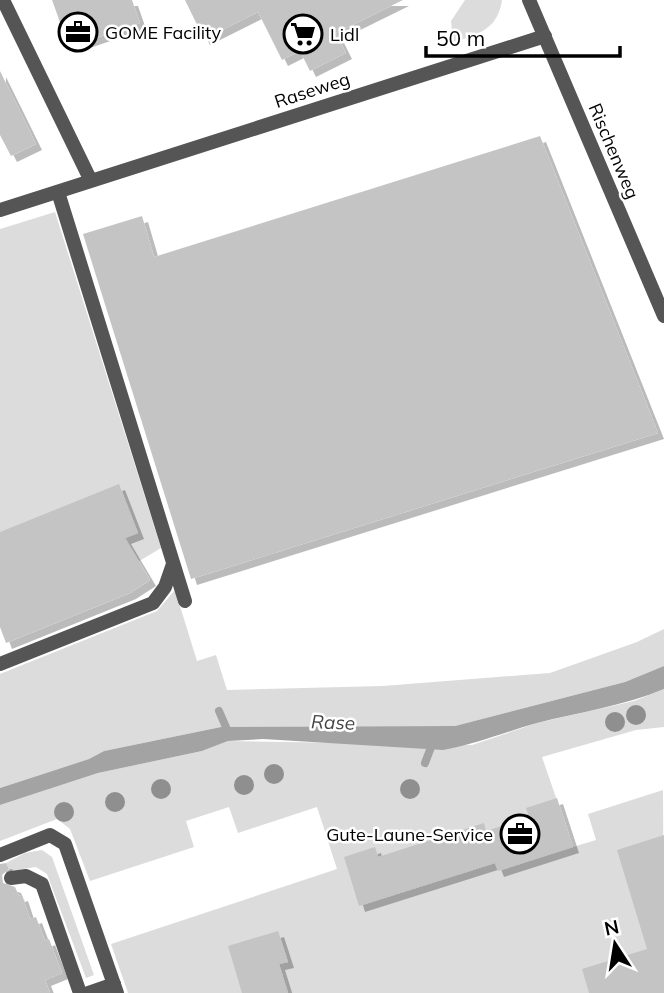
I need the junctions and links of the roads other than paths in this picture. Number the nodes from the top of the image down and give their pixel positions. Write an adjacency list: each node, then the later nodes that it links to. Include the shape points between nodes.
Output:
1 (3, 0): 4 (street)
2 (529, 0): 3 (street, Rischenweg)
3 (545, 36): 4 (street, Raseweg); 7 (street, Rischenweg)
4 (91, 181): 5 (street, Raseweg)
5 (58, 192): 6 (street, Raseweg); 8 (street)
6 (0, 210)
7 (664, 316)
8 (173, 564): 9 (street); 10 (street, via 153,603)
9 (185, 601)
10 (0, 664)
11 (0, 855): 13 (street, via 50,835 65,844)
12 (11, 878): 14 (street, via 26,876 42,884)
13 (115, 988): 15 (street)
14 (80, 993)
15 (88, 993)

